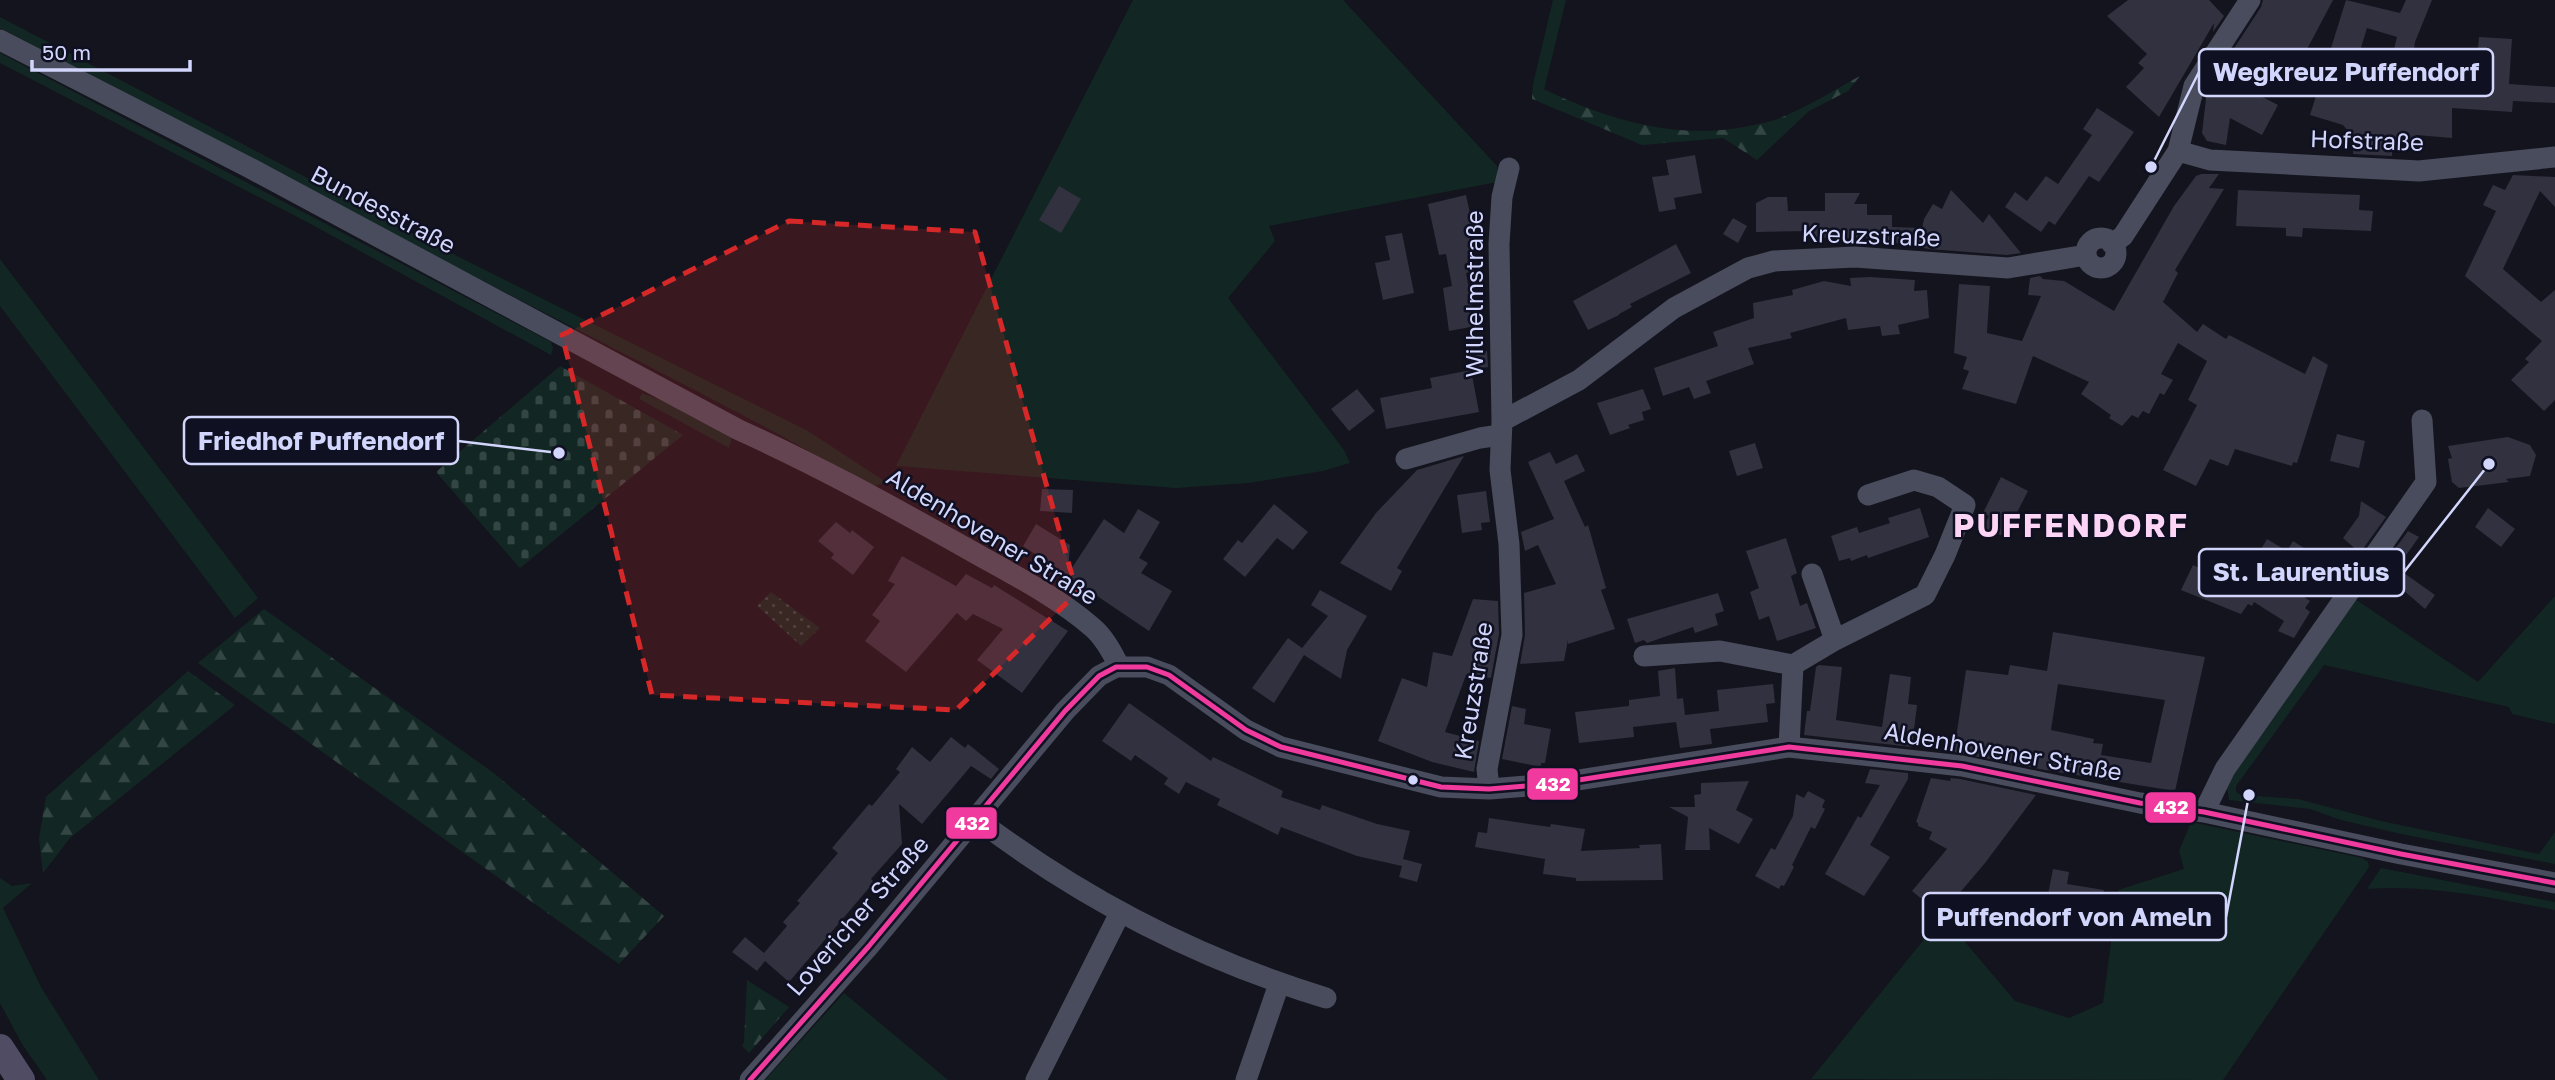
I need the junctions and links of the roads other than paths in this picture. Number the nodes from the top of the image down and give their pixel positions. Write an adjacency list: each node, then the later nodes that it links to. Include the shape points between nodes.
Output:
1 (2250, 0): 3 (street, via 2194,86)
2 (0, 40): 8 (street, Bundesstraße)
3 (2178, 151): 4 (street, Hofstraße, via 2210,160 2419,172); 7 (street, Kreuzstraße, via 2123,236 2112,244 2116,254 2104,268 2091,265 2086,255 2007,268 1855,257 1774,261 1748,268 1674,308 1579,380)
4 (2555, 157)
5 (1509, 168): 7 (street, Wilhelmstraße, via 1499,244)
6 (2422, 419): 18 (street, via 2426,482 2225,769)
7 (1501, 428): 9 (street, Kreuzstraße); 17 (street, Kreuzstraße, via 1512,635 1487,769)
8 (739, 430): 15 (street, Aldenhovener Straße, via 878,499 1027,584 1094,628)
9 (1406, 459)
10 (1868, 495): 12 (street, via 1914,480 1938,487 1965,505 1924,595)
11 (1812, 574): 12 (street)
12 (1835, 640): 14 (street)
13 (1643, 656): 14 (street, via 1720,650)
14 (1793, 665): 16 (street)
15 (1119, 666): 17 (street, Aldenhovener Straße, via 1147,667 1169,675 1246,730 1282,747 1441,787); 19 (street, Lovericher Straße, via 1099,677 1065,711)
16 (1789, 747): 17 (street, Aldenhovener Straße, via 1553,784); 18 (street, Aldenhovener Straße, via 1962,766)
17 (1489, 789)
18 (2204, 812): 20 (street, Aldenhovener Straße)
19 (977, 819): 21 (street, via 1055,875); 26 (street, Lovericher Straße)
20 (2555, 883)
21 (1120, 913): 22 (street); 27 (street)
22 (1279, 984): 23 (street); 28 (street)
23 (1326, 998)
24 (0, 1048): 25 (main road)
25 (21, 1080)
26 (750, 1080)
27 (1037, 1080)
28 (1246, 1080)

